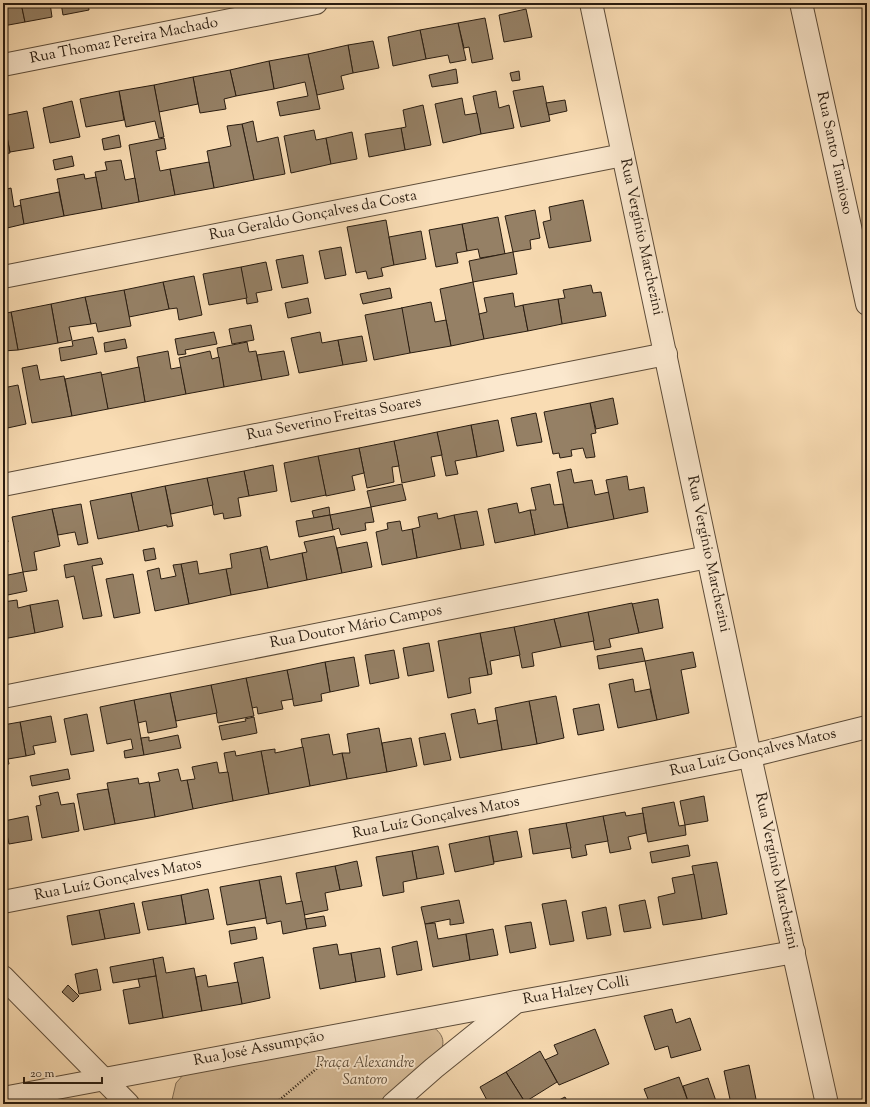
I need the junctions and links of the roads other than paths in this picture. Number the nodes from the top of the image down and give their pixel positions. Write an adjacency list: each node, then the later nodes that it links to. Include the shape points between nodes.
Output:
1 (316, 3): 4 (street, Rua Thomaz Pereira Machado)
2 (591, 3): 5 (street, Rua Vergínio Marchezini)
3 (801, 3): 7 (street, Rua Santo Tamioso)
4 (3, 65)
5 (623, 155): 6 (street, Rua Geraldo Gonçalves da Costa); 8 (street, Rua Vergínio Marchezini)
6 (3, 277)
7 (867, 304)
8 (666, 354): 9 (street, Rua Severino Freitas Soares); 10 (street, Rua Vergínio Marchezini)
9 (3, 485)
10 (708, 557): 11 (street, Rua Doutor Mário Campos); 13 (street, Rua Vergínio Marchezini)
11 (3, 697)
12 (867, 727): 13 (street, Rua Luíz Gonçalves Matos)
13 (750, 756): 14 (street, Rua Luíz Gonçalves Matos); 15 (street, Rua Vergínio Marchezini)
14 (3, 902)
15 (794, 952): 17 (street, Rua Halzey Colli); 22 (street, Rua Vergínio Marchezini)
16 (3, 977): 18 (street)
17 (516, 1002): 18 (street, Rua José Assumpção); 21 (street, Rua Halzey Colli)
18 (103, 1079): 19 (street, Rua José Assumpção); 20 (street)
19 (3, 1098)
20 (128, 1104)
21 (393, 1104)
22 (827, 1104)

